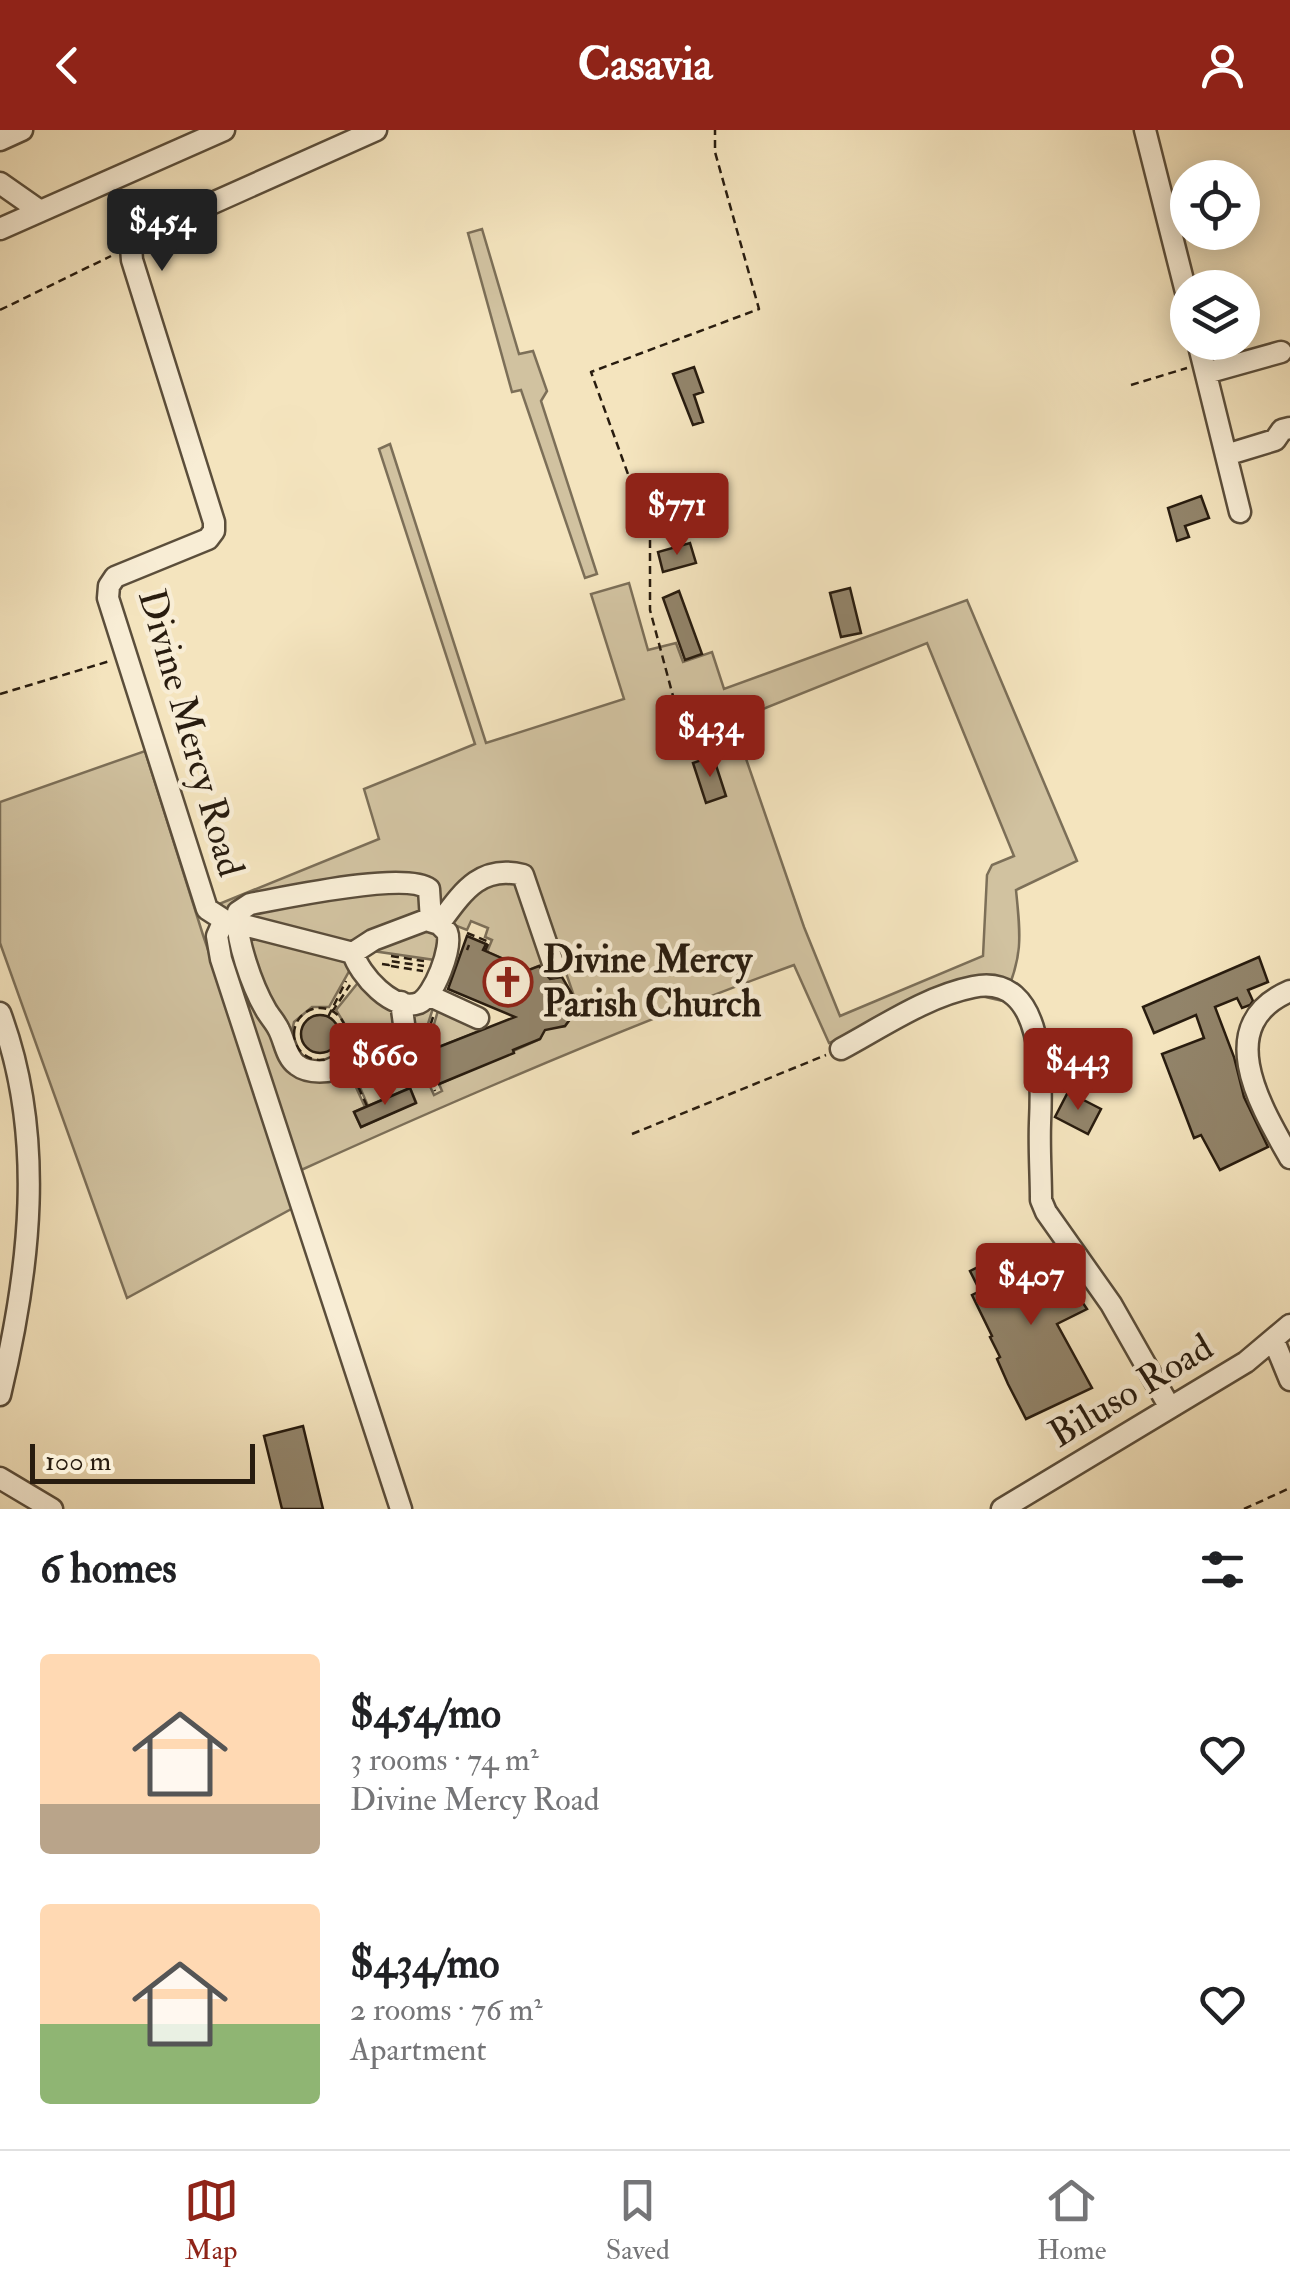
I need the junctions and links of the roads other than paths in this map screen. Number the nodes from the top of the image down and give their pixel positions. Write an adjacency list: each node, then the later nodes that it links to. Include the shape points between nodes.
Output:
1 (22, 130): 5 (street)
2 (224, 130): 7 (street)
3 (1146, 130): 9 (street)
4 (364, 132): 16 (street, Divine Mercy Road, via 139,236 131,247 214,532 116,578 108,598 207,910)
5 (0, 140)
6 (0, 183): 7 (street)
7 (40, 211): 8 (street)
8 (0, 229)
9 (1181, 270)
10 (1281, 352): 11 (street)
11 (1260, 354)
12 (1202, 360): 14 (street)
13 (1290, 428): 14 (street, via 1275,440)
14 (1226, 455): 15 (street)
15 (1240, 512)
16 (230, 921): 17 (street, via 250,904 416,882 429,889); 18 (street, Divine Mercy Road); 22 (street, via 263,1005 290,1057 306,1070 336,1068 401,1038); 35 (street, Divine Mercy Road, via 217,936 222,959)
17 (439, 927): 18 (street, via 404,927 363,944); 19 (street, via 478,879 497,872 523,875); 21 (street, via 449,950)
18 (357, 962): 22 (street, via 372,983)
19 (554, 966)
20 (1290, 991): 26 (street, via 1257,1014 1246,1048 1260,1105)
21 (433, 997): 22 (street); 24 (street)
22 (401, 1002)
23 (0, 1013): 30 (street, via 28,1130 26,1258)
24 (478, 1018)
25 (841, 1048): 31 (street, via 973,987 1014,996 1038,1038 1043,1075 1041,1200)
26 (1290, 1158)
27 (1290, 1325): 28 (street, Biluso Road)
28 (1274, 1341): 29 (street); 31 (street, Biluso Road)
29 (1290, 1380)
30 (0, 1395)
31 (1169, 1406): 33 (street, Biluso Road)
32 (0, 1478): 34 (street)
33 (1034, 1500): 36 (street, Biluso Road)
34 (52, 1509)
35 (402, 1509)
36 (1002, 1509)

